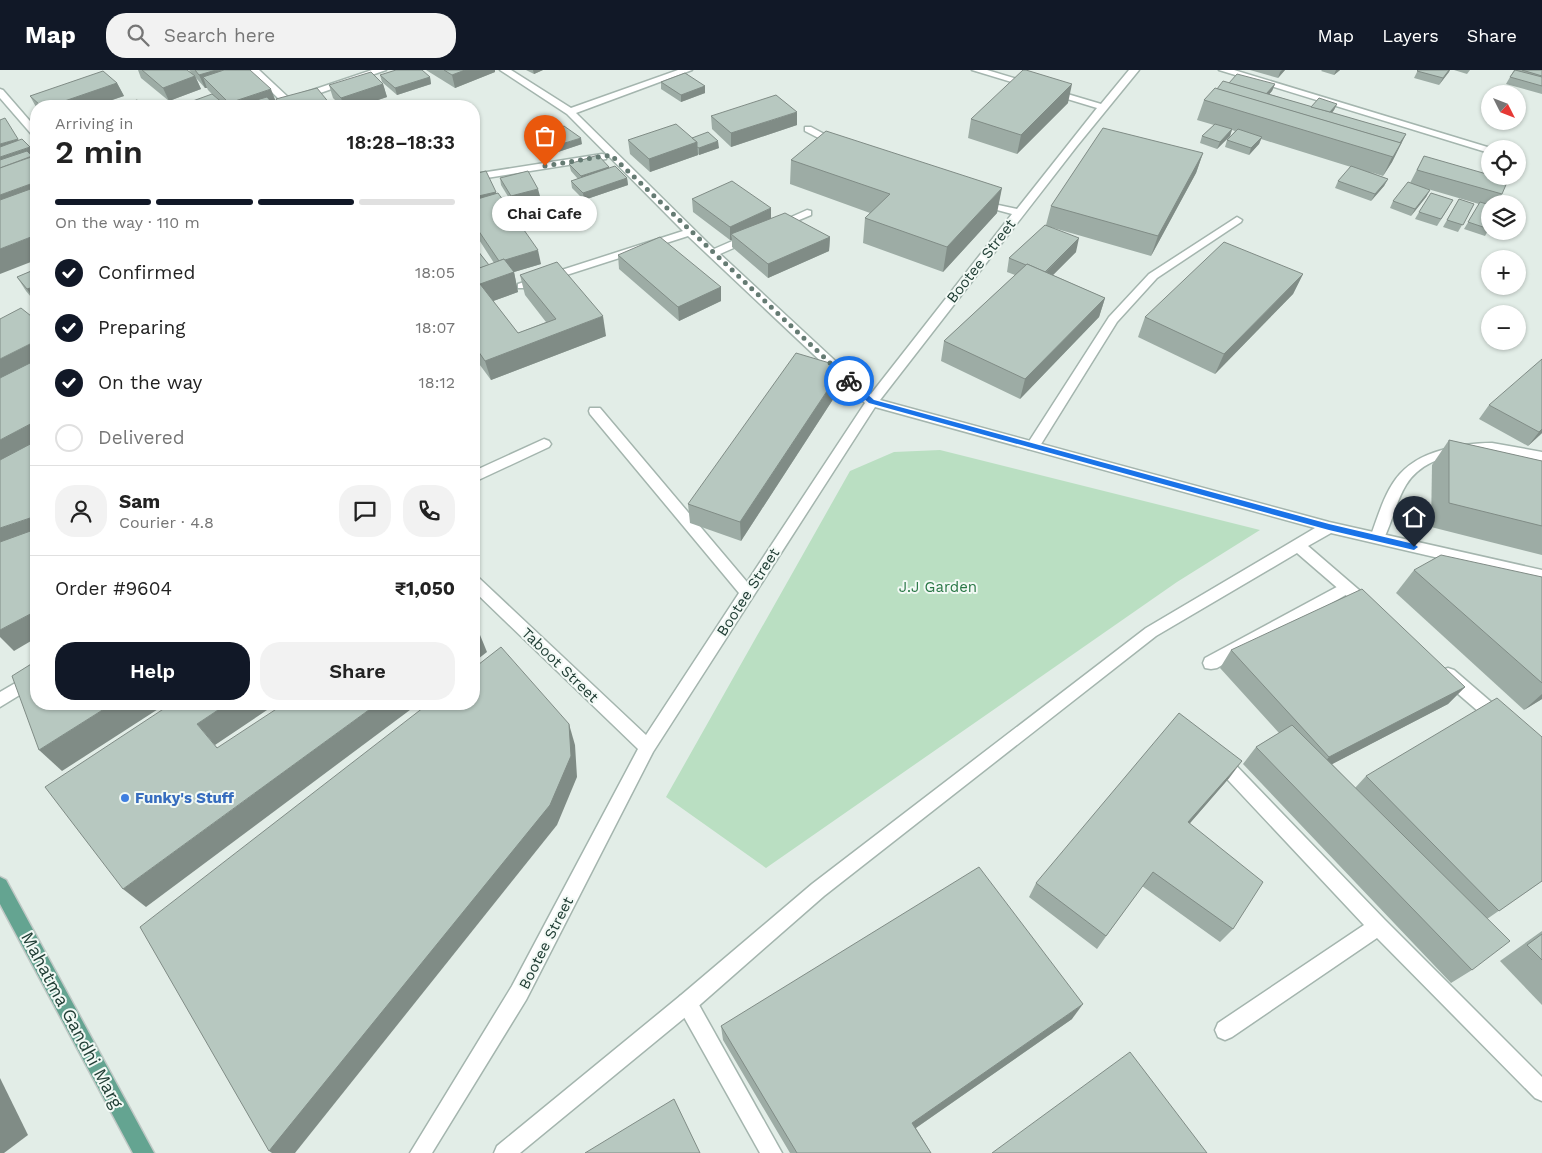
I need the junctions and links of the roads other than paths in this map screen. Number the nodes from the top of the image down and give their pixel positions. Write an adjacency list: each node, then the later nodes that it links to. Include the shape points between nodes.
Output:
1 (254, 70): 9 (street)
2 (381, 70): 10 (street)
3 (505, 70): 12 (street)
4 (687, 70): 12 (street)
5 (977, 70): 11 (street)
6 (1134, 70): 11 (street, Bootee Street)
7 (1224, 70): 15 (street)
8 (0, 92): 13 (street)
9 (286, 100)
10 (294, 100)
11 (1103, 107): 21 (street, Bootee Street)
12 (570, 112): 17 (street)
13 (30, 127)
14 (808, 129): 16 (street)
15 (1481, 147)
16 (850, 149)
17 (611, 155): 18 (street); 23 (street)
18 (480, 175)
19 (972, 200): 21 (street)
20 (807, 213): 24 (street)
21 (1019, 213): 26 (street, Bootee Street)
22 (1237, 220): 29 (street, via 1153,276 1113,320)
23 (690, 232): 24 (street); 25 (street)
24 (712, 253): 26 (street)
25 (522, 286)
26 (872, 402): 29 (street); 38 (street, Bootee Street)
27 (595, 411): 38 (street)
28 (544, 444): 31 (street)
29 (1033, 446): 32 (street)
30 (1542, 457): 33 (street, via 1501,448 1464,447 1428,459 1410,470 1390,501)
31 (480, 474)
32 (1329, 527): 33 (street); 34 (street)
33 (1377, 538): 35 (street)
34 (1298, 546): 36 (street); 49 (street, via 1151,632 818,890)
35 (1542, 576)
36 (1346, 588): 39 (street); 40 (street)
37 (480, 590): 45 (street, Taboot Street)
38 (747, 592): 45 (street, Bootee Street)
39 (1376, 614)
40 (1211, 663)
41 (1437, 665): 44 (street)
42 (30, 681): 43 (street)
43 (0, 700)
44 (1512, 730)
45 (647, 747): 53 (street, Bootee Street, via 519,993)
46 (1210, 750): 48 (street)
47 (0, 886): 52 (main road, Mahatma Gandhi Marg)
48 (1378, 926): 50 (street); 51 (street)
49 (687, 1003): 54 (street); 55 (street)
50 (1225, 1030)
51 (1542, 1091)
52 (144, 1153)
53 (420, 1153)
54 (504, 1153)
55 (772, 1153)

